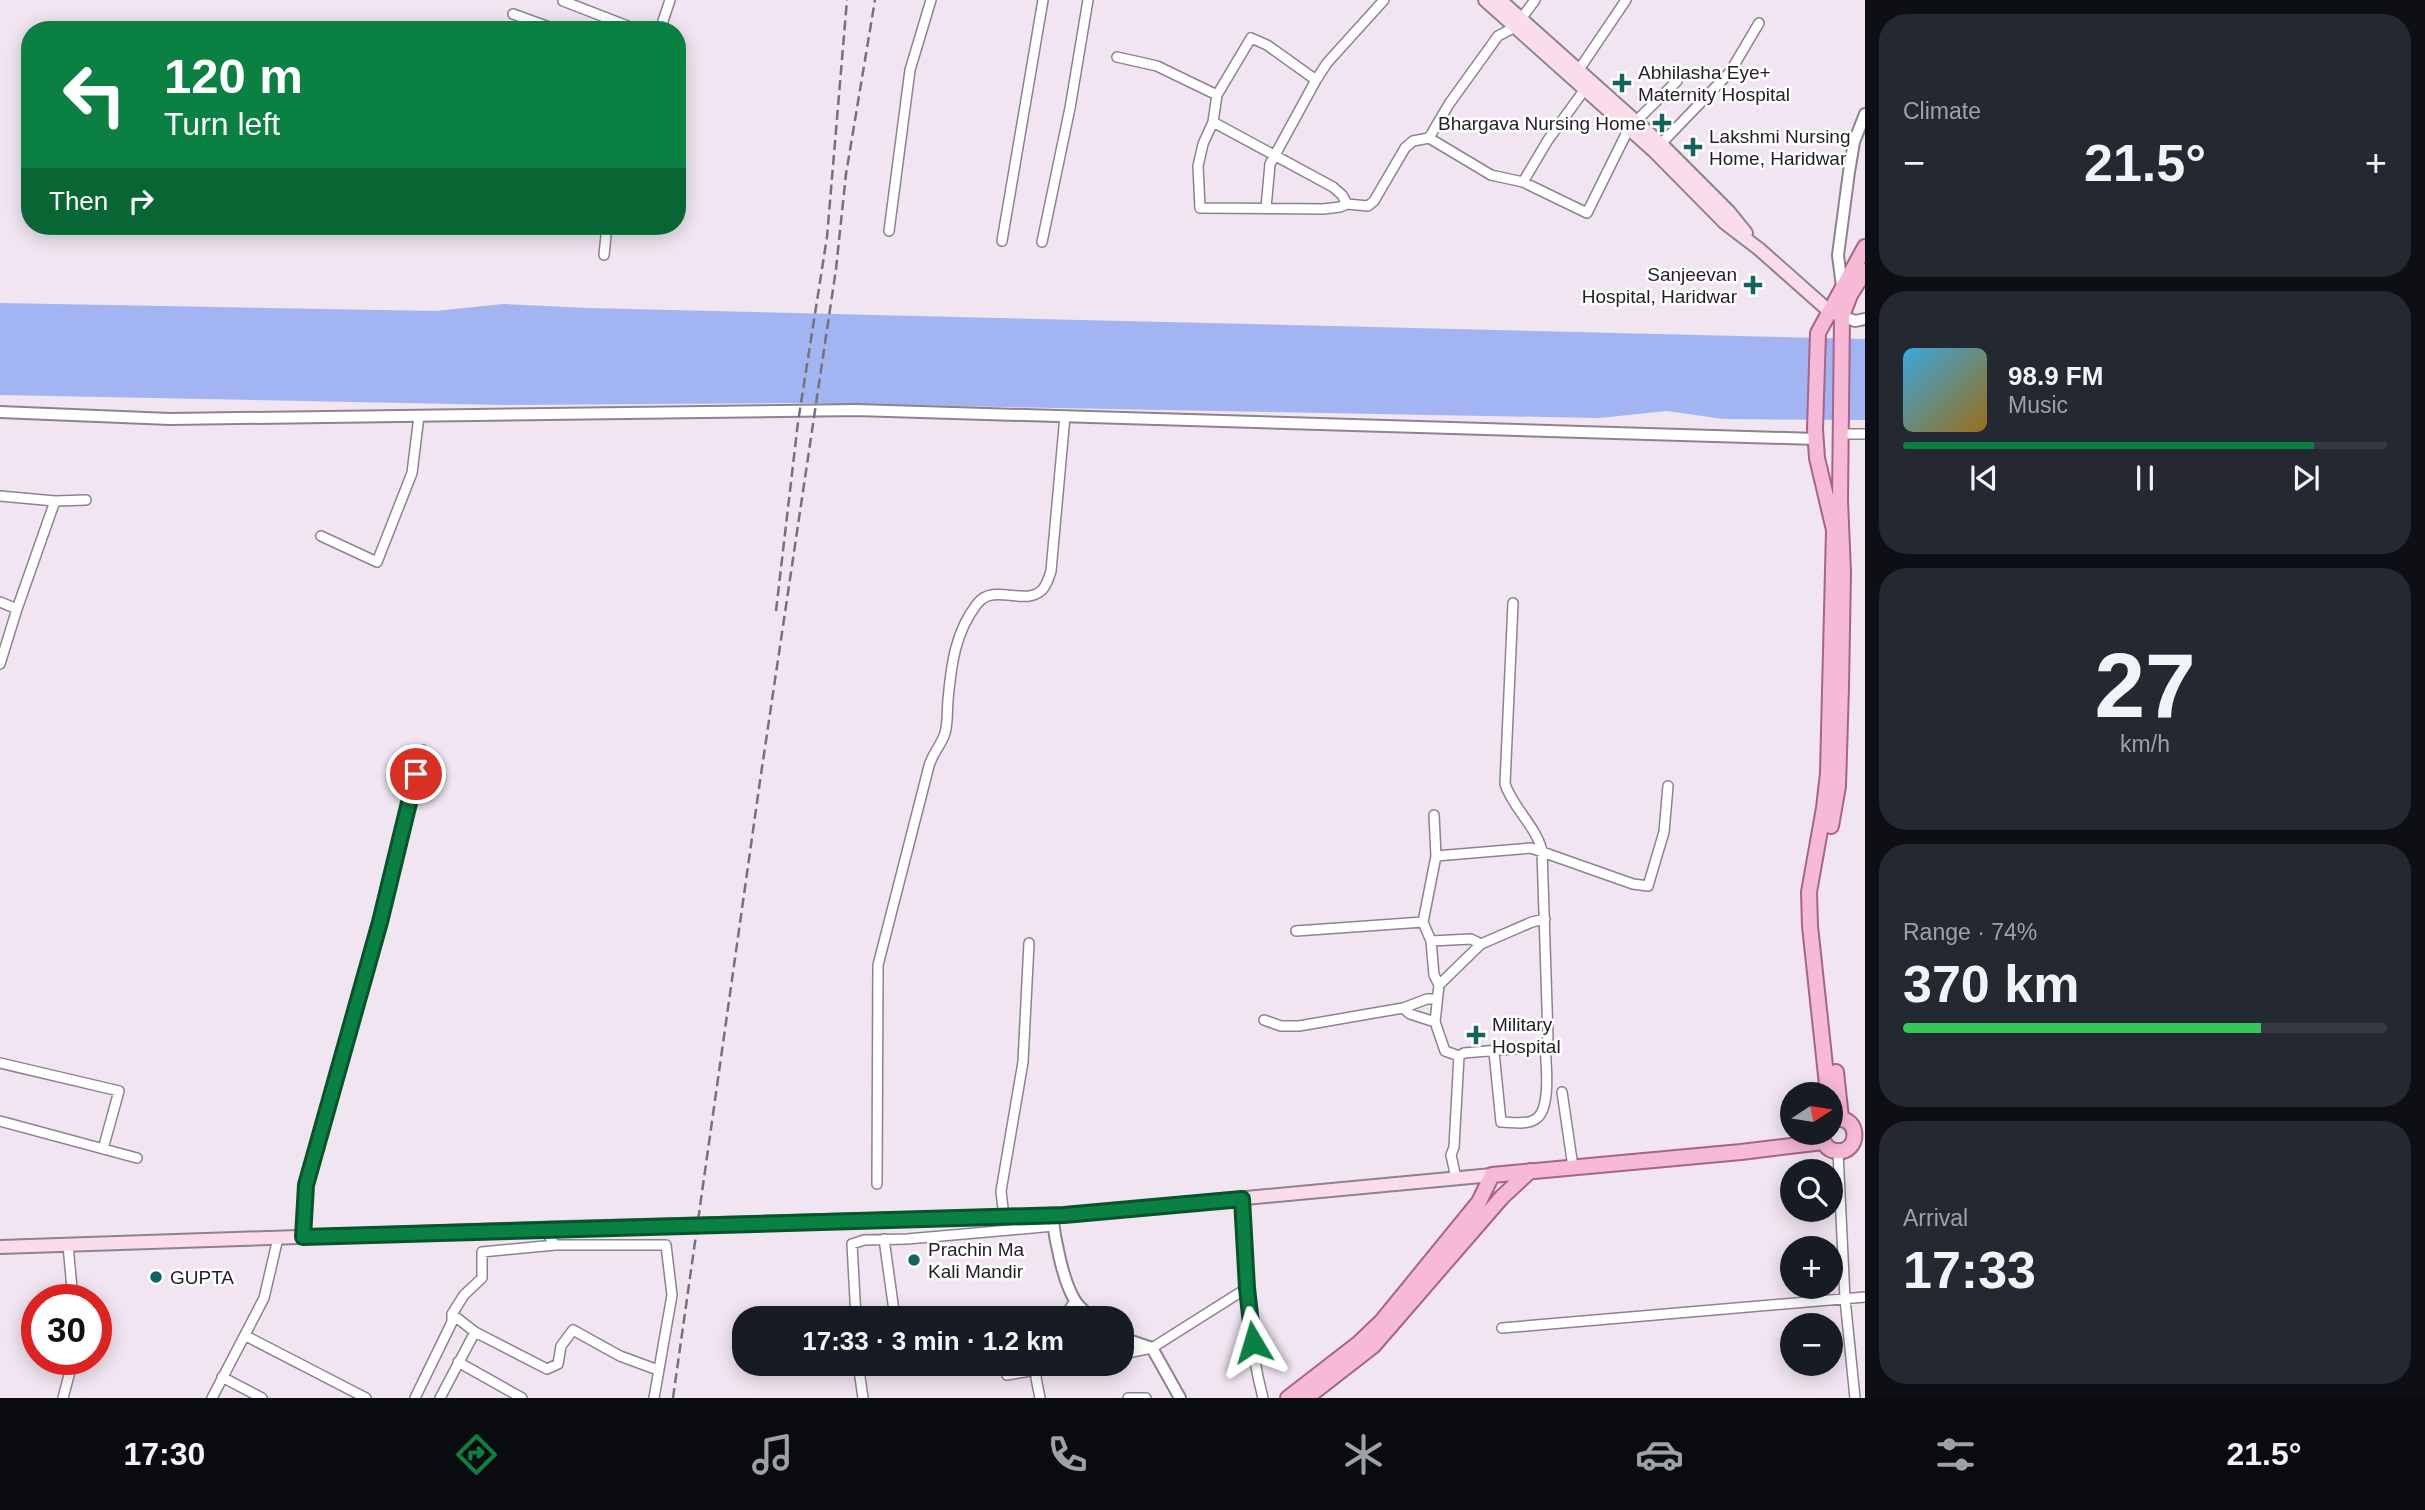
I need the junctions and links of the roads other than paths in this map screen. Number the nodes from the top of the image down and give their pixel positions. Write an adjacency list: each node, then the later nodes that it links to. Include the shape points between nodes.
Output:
1 (670, 0): 14 (street)
2 (931, 0): 32 (street, via 910,70)
3 (1043, 0): 34 (street)
4 (1088, 0): 35 (street)
5 (1384, 0): 19 (street)
6 (1485, 0): 15 (main road)
7 (1500, 0): 15 (main road)
8 (1535, 0): 15 (street)
9 (1626, 0): 18 (street)
10 (563, 1): 13 (street)
11 (513, 14): 12 (street)
12 (532, 21)
13 (615, 21)
14 (663, 21)
15 (1518, 22): 18 (main road); 26 (street, via 1499,36)
16 (1759, 23): 27 (street, via 1730,72)
17 (1117, 57): 22 (street, via 1157,66)
18 (1576, 74): 21 (main road); 25 (main road)
19 (1316, 80): 22 (street, via 1251,38); 28 (street)
20 (1677, 81): 25 (street)
21 (1586, 89): 25 (main road); 29 (street)
22 (1217, 95): 24 (street)
23 (1865, 114): 39 (street, via 1854,142 1838,254)
24 (1213, 122): 28 (street); 31 (street, via 1198,166 1200,208)
25 (1632, 124): 27 (main road); 29 (street, via 1587,213)
26 (1429, 138): 29 (street, via 1491,175); 30 (street, via 1405,148 1368,206)
27 (1658, 148): 40 (main road, via 1725,223)
28 (1274, 155): 30 (street, via 1333,187); 31 (street)
29 (1524, 182)
30 (1347, 204): 31 (street, via 1323,209)
31 (1266, 208)
32 (889, 232)
33 (606, 235): 37 (street)
34 (1002, 241)
35 (1042, 242)
36 (1865, 247): 39 (main road)
37 (604, 255)
38 (1865, 271): 40 (main road)
39 (1842, 288): 40 (main road)
40 (1835, 313): 41 (street, via 1855,321); 45 (main road, via 1842,333); 46 (main road, via 1818,333)
41 (1865, 319)
42 (0, 412): 43 (street, via 170,419)
43 (419, 416): 44 (street, via 856,410); 51 (street, via 412,473 377,562)
44 (1065, 416): 46 (street); 91 (street, via 1051,571 1046,584 1034,595 983,598 964,625 952,655 945,734 932,755 878,965)
45 (1841, 430): 47 (street); 77 (main road, via 1838,786 1818,906)
46 (1815, 434): 76 (main road, via 1834,530 1828,773 1810,892)
47 (1865, 434)
48 (0, 496): 50 (street)
49 (86, 500): 50 (street)
50 (55, 501): 54 (street)
51 (321, 536)
52 (0, 602): 54 (street)
53 (1513, 603): 59 (street, via 1505,783)
54 (17, 609): 55 (street)
55 (0, 664)
56 (423, 750): 96 (street, via 306,1185)
57 (1668, 786): 59 (street, via 1664,832 1648,886)
58 (1434, 815): 60 (street)
59 (1542, 850): 60 (street); 61 (street)
60 (1436, 856): 62 (street)
61 (1545, 919): 66 (street); 72 (street)
62 (1423, 922): 63 (street); 64 (street)
63 (1296, 932)
64 (1432, 941): 66 (street, via 1471,939); 67 (street)
65 (1029, 943): 93 (street, via 1023,1062 1001,1191)
66 (1482, 944): 67 (street)
67 (1439, 985): 68 (street)
68 (1436, 999): 69 (street); 71 (street)
69 (1403, 1008): 70 (street, via 1299,1026); 71 (street)
70 (1264, 1020)
71 (1435, 1022): 74 (street, via 1445,1051)
72 (1545, 1046): 73 (street); 73 (street, via 1546,1100 1542,1114 1532,1122 1501,1122)
73 (1494, 1052): 74 (street)
74 (1459, 1056): 90 (street, via 1451,1155)
75 (0, 1063): 84 (street, via 119,1091)
76 (1827, 1082)
77 (1833, 1082)
78 (1562, 1092): 87 (street)
79 (0, 1121): 84 (street)
80 (1843, 1121): 81 (main road)
81 (1860, 1135): 85 (main road, via 1849,1148)
82 (1780, 1145): 87 (main road)
83 (1826, 1145): 85 (main road)
84 (103, 1149): 86 (street)
85 (1838, 1152): 105 (street)
86 (137, 1158)
87 (1573, 1167): 88 (main road)
88 (1530, 1171): 89 (main road); 139 (main road, via 1373,1346)
89 (1492, 1175): 90 (main road); 138 (main road, via 1479,1202 1382,1321)
90 (1456, 1178): 92 (main road)
91 (877, 1184)
92 (1242, 1199): 94 (main road); 103 (street)
93 (1004, 1217): 94 (main road); 95 (main road, bridge)
94 (1053, 1221): 98 (street); 106 (street)
95 (544, 1229): 96 (main road); 100 (street)
96 (303, 1237): 97 (main road)
97 (278, 1238): 99 (main road); 114 (street, via 264,1298)
98 (884, 1240): 107 (street, via 852,1244); 108 (street)
99 (68, 1245): 101 (main road); 102 (street)
100 (555, 1245): 111 (street, via 482,1252 482,1278); 119 (street, via 666,1245 672,1295)
101 (0, 1247)
102 (72, 1284)
103 (1247, 1288): 116 (street); 137 (street)
104 (1865, 1297): 105 (street)
105 (1845, 1299): 112 (street); 140 (street)
106 (1075, 1301): 109 (street); 110 (street)
107 (855, 1306)
108 (893, 1306)
109 (1071, 1306)
110 (1080, 1306)
111 (452, 1314): 113 (street); 128 (street)
112 (1502, 1328)
113 (475, 1332): 118 (street); 119 (street, via 547,1369 558,1364 561,1346 573,1330 620,1356)
114 (246, 1336): 123 (street); 127 (street)
115 (1134, 1342): 116 (street)
116 (1152, 1348): 117 (street); 136 (street)
117 (1134, 1352)
118 (458, 1362): 129 (street); 130 (street)
119 (658, 1370): 131 (street)
120 (69, 1375): 124 (street)
121 (860, 1376): 132 (street)
122 (1036, 1376): 133 (street)
123 (222, 1377): 125 (street); 126 (street)
124 (63, 1398)
125 (212, 1398)
126 (262, 1398)
127 (366, 1398)
128 (415, 1398)
129 (440, 1398)
130 (522, 1398)
131 (654, 1398)
132 (863, 1398)
133 (1040, 1398)
134 (1128, 1398): 135 (street)
135 (1146, 1398)
136 (1180, 1398)
137 (1263, 1398)
138 (1288, 1398)
139 (1307, 1398)
140 (1855, 1398)

